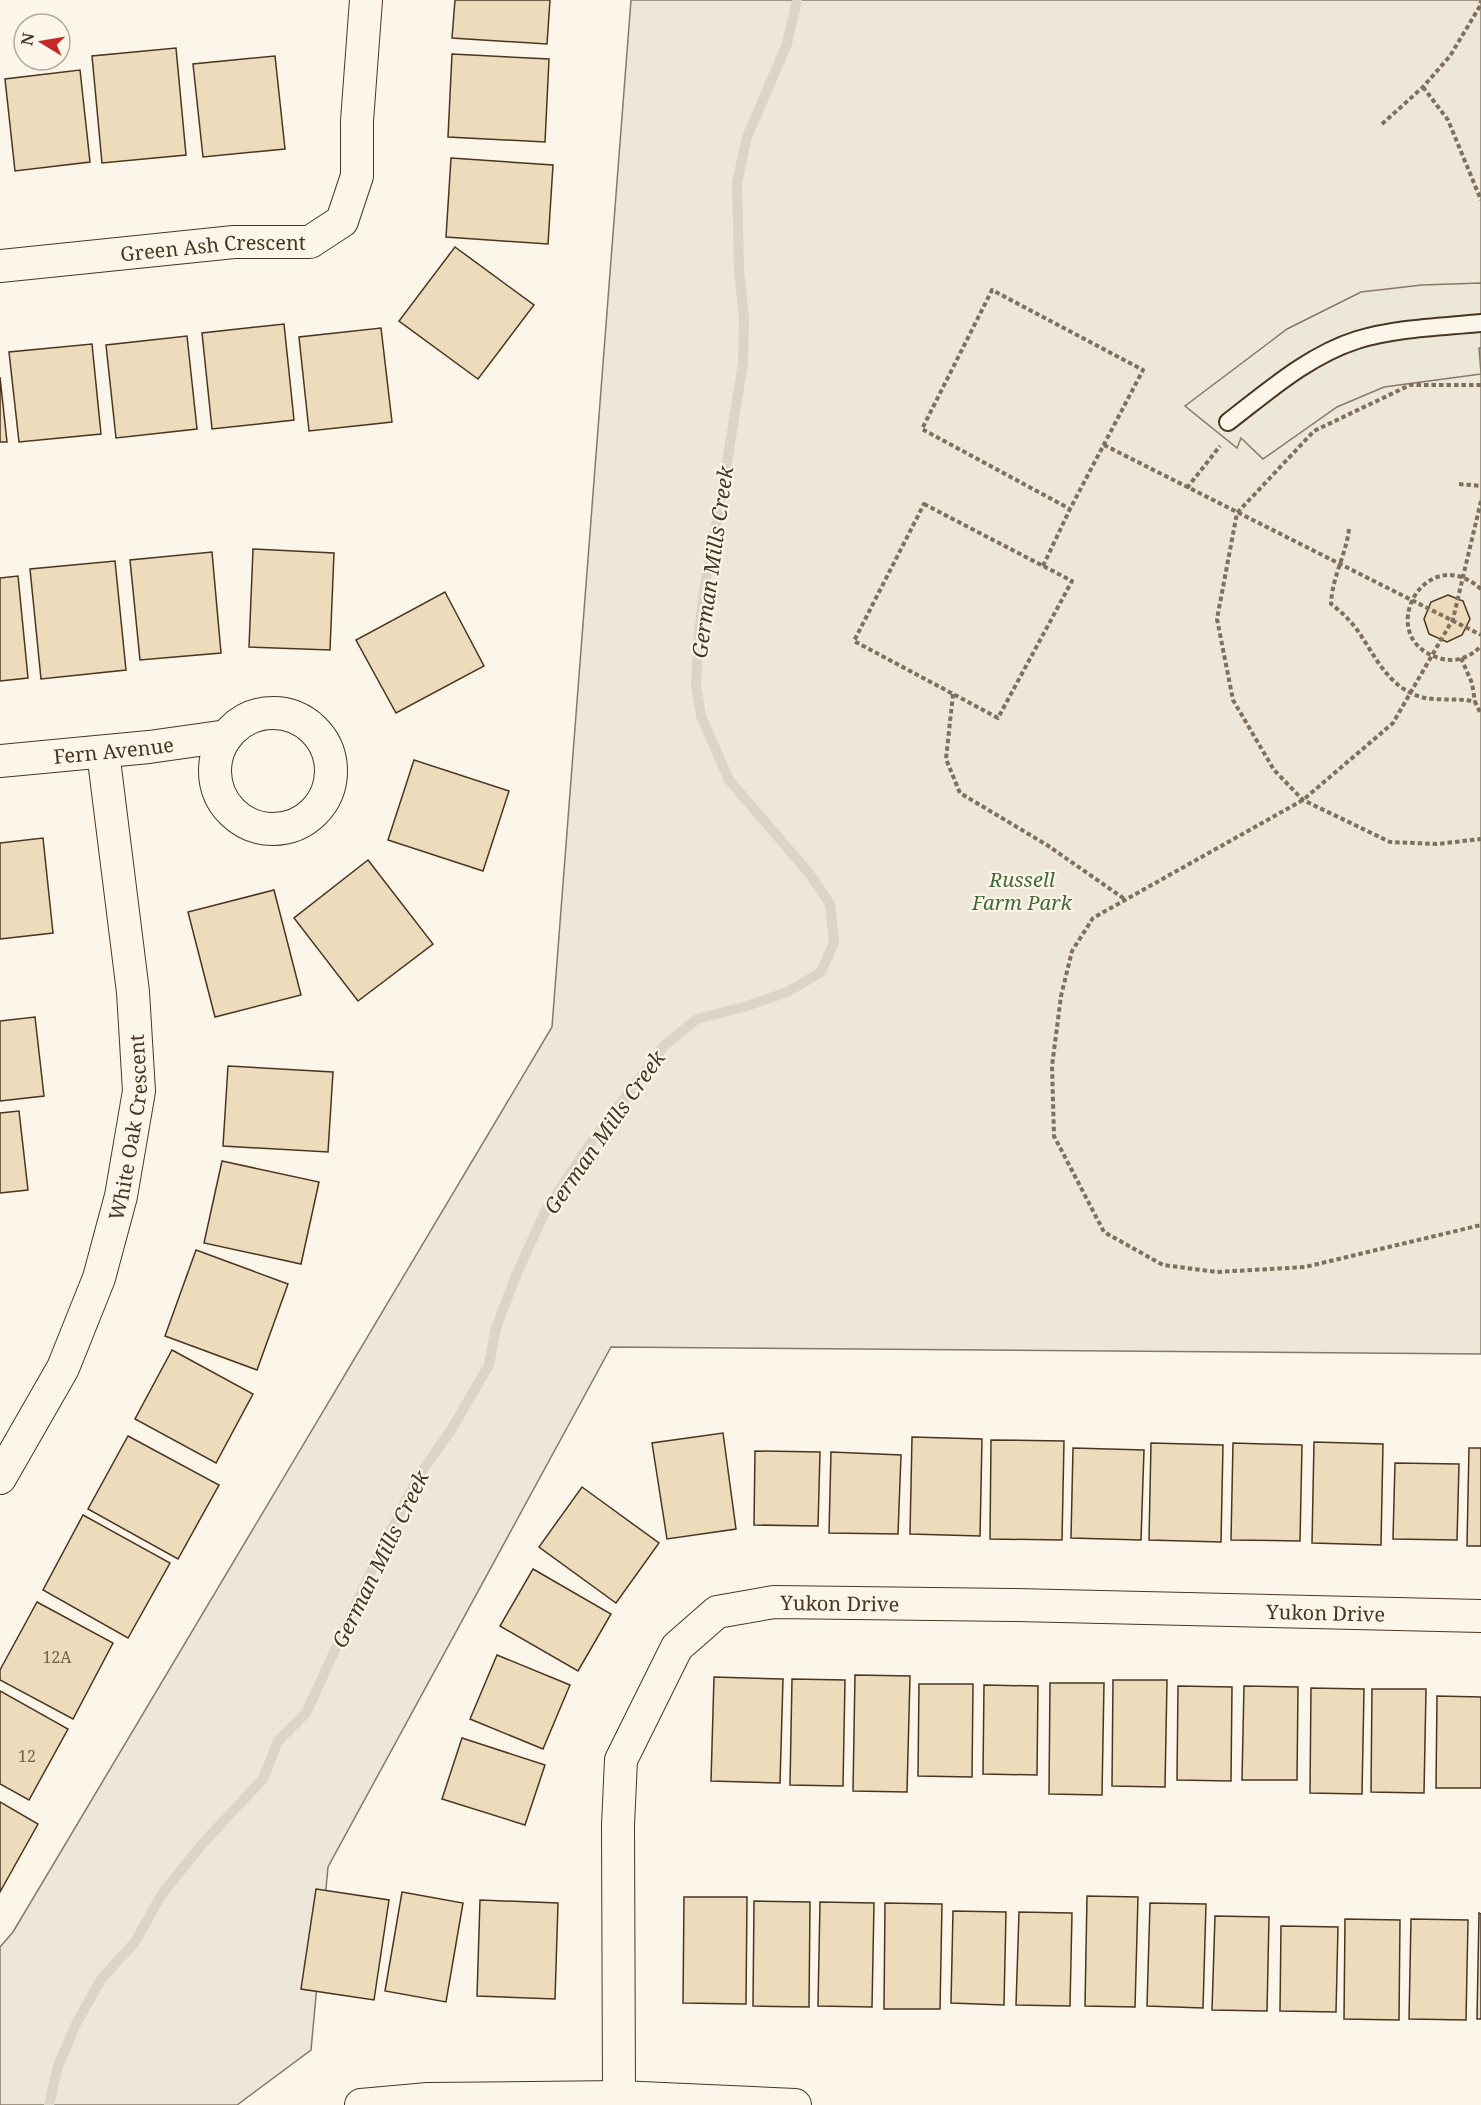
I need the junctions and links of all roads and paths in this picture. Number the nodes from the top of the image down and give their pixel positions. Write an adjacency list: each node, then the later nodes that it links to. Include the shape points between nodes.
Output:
1 (366, 0): 6 (street, Green Ash Crescent, via 357,176 342,221 310,242 234,242)
2 (1481, 1): 3 (path, via 1450,56)
3 (1424, 87): 4 (path); 5 (path, via 1448,120)
4 (1382, 124)
5 (1481, 200)
6 (0, 266)
7 (1481, 323): 9 (lane, via 1356,340 1275,386)
8 (1481, 385): 16 (path, via 1410,385 1314,431)
9 (1227, 430): 13 (path)
10 (1104, 445): 13 (path); 15 (path); 15 (path, via 1143,370 992,290 921,429)
11 (1460, 484): 12 (path)
12 (1481, 486)
13 (1187, 488): 16 (path)
14 (1481, 501): 20 (path)
15 (1070, 509): 19 (path)
16 (1237, 513): 18 (path); 35 (path, via 1217,619 1233,700 1274,770)
17 (1349, 529): 18 (path)
18 (1340, 564): 22 (path); 28 (path, via 1331,604 1344,614 1391,678)
19 (1043, 566): 29 (path, via 1072,581 998,718); 29 (path, via 924,504 854,641)
20 (1463, 577): 21 (path); 22 (path, via 1439,576 1418,589); 23 (path)
21 (1481, 589)
22 (1412, 599): 23 (path); 26 (path, via 1407,612 1408,626 1420,649)
23 (1453, 619): 24 (path); 26 (path)
24 (1481, 635)
25 (1481, 646): 27 (path)
26 (1431, 656): 27 (path, via 1444,660); 28 (path)
27 (1461, 658): 30 (path)
28 (1411, 693): 30 (path, via 1433,700 1463,698); 35 (path, via 1393,723)
29 (954, 694): 37 (path, via 946,759 960,793 1047,845)
30 (1475, 702): 31 (path)
31 (1481, 714)
32 (227, 736): 33 (street, Fern Avenue)
33 (103, 752): 34 (street, Fern Avenue); 39 (street, White Oak Crescent, via 133,992 139,1091 121,1196 99,1278 63,1368)
34 (0, 761)
35 (1303, 800): 36 (path, via 1390,842 1437,844); 37 (path)
36 (1481, 839)
37 (1126, 900): 38 (path, via 1094,918 1072,951 1061,996 1052,1066 1054,1136 1104,1232 1163,1265 1216,1272 1305,1267)
38 (1481, 1225)
39 (0, 1478)
40 (1481, 1616): 41 (street, Yukon Drive, via 786,1602 717,1612 677,1647 621,1760)
41 (619, 2097): 42 (street, via 428,2099); 43 (street)
42 (361, 2105)
43 (795, 2105)

